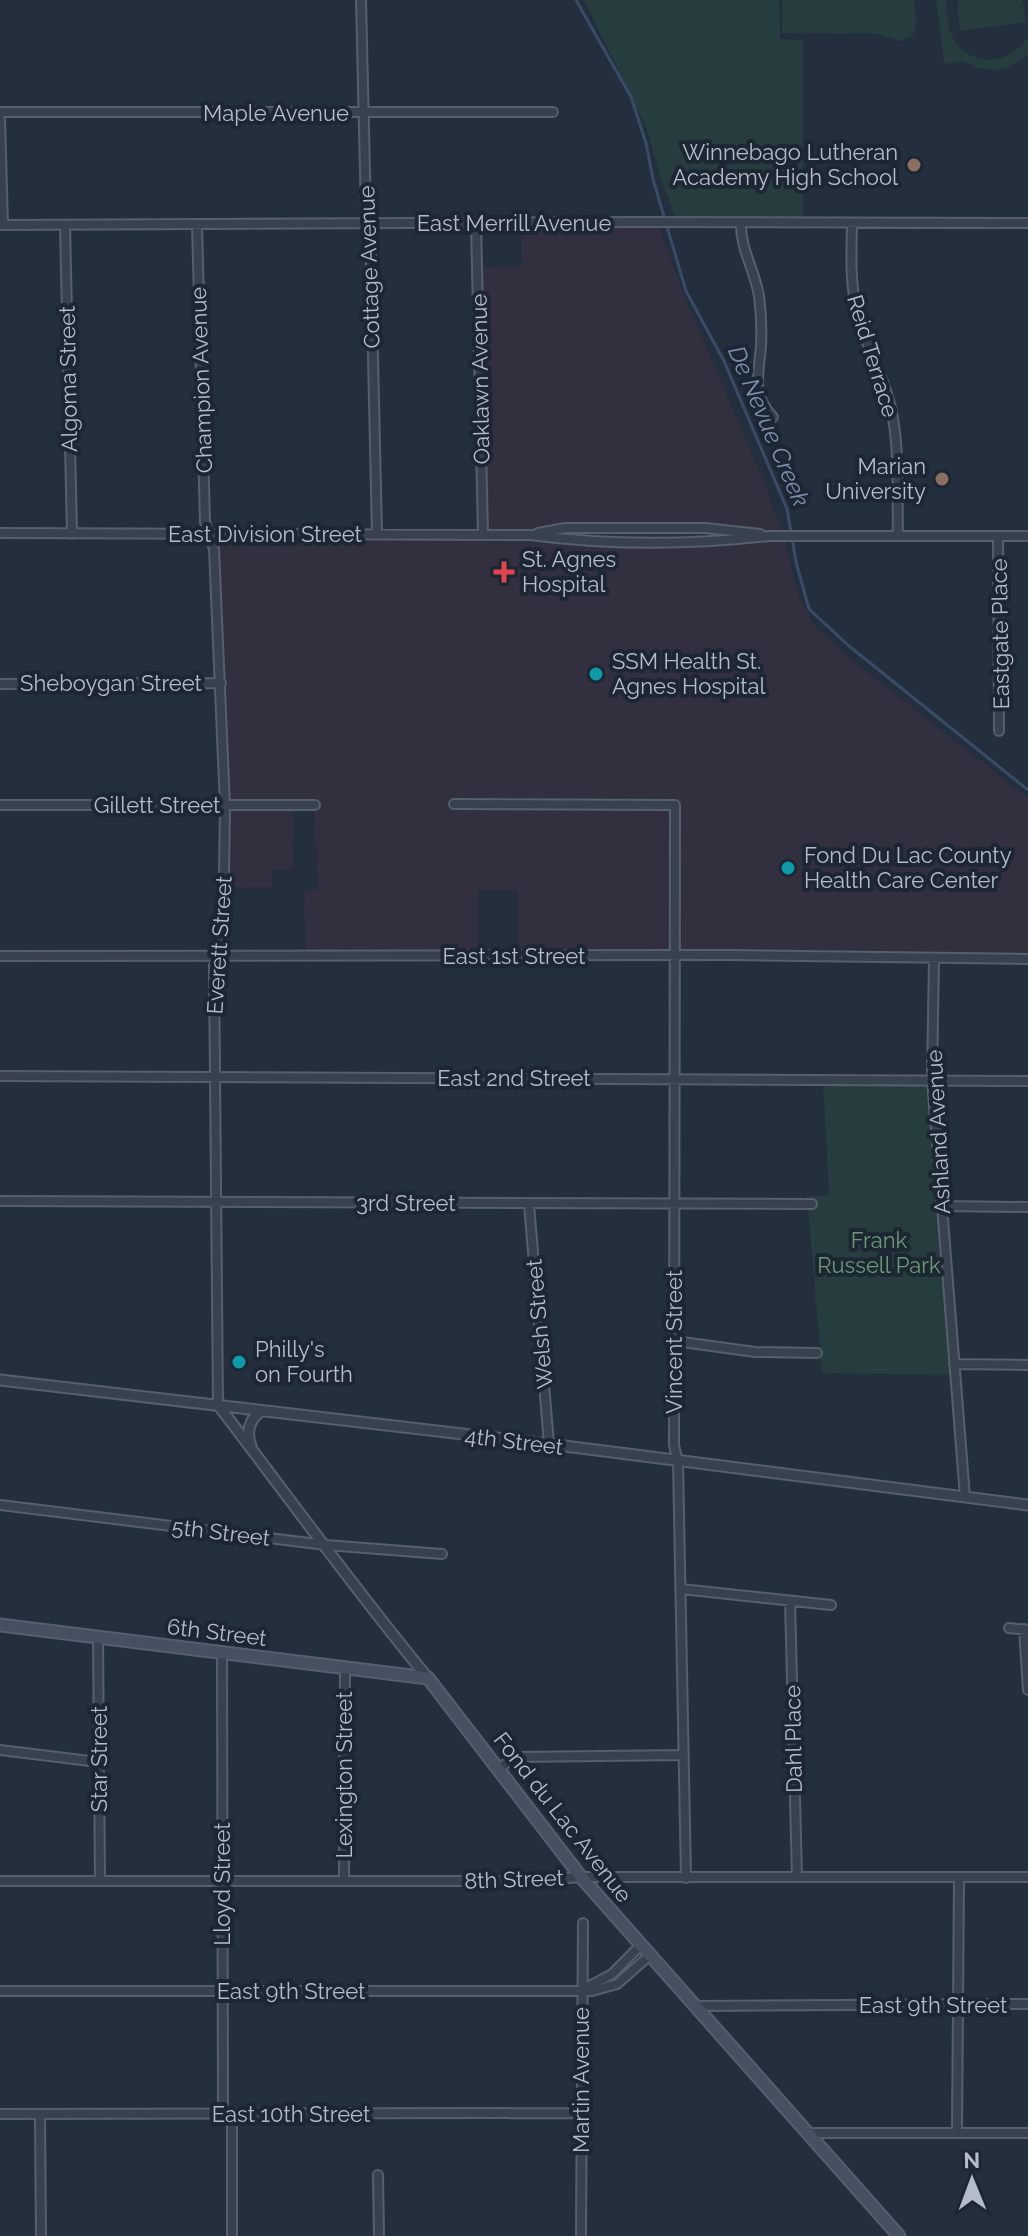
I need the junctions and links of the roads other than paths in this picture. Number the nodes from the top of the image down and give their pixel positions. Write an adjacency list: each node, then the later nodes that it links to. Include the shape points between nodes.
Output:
1 (361, 0): 4 (street, Cottage Avenue)
2 (0, 112): 4 (street, Maple Avenue)
3 (553, 112): 4 (street, Maple Avenue)
4 (364, 113): 6 (street, Cottage Avenue)
5 (0, 119): 11 (street)
6 (370, 223): 7 (street, East Merrill Avenue); 13 (street, East Merrill Avenue); 18 (street, Cottage Avenue)
7 (476, 223): 8 (street, East Merrill Avenue); 19 (street, Oaklawn Avenue)
8 (741, 223): 10 (street, East Merrill Avenue); 14 (street, via 760,306 757,388)
9 (1028, 223): 10 (street, East Merrill Avenue)
10 (852, 224): 20 (street, Reid Terrace, via 854,300 894,425)
11 (2, 225): 12 (street, East Merrill Avenue)
12 (65, 225): 13 (street, East Merrill Avenue); 16 (street, Algoma Street)
13 (197, 225): 17 (street, Champion Avenue)
14 (773, 417)
15 (0, 533): 16 (street, East Division Street)
16 (72, 534): 17 (street, East Division Street)
17 (208, 534): 18 (street, East Division Street); 23 (street, Everett Street, via 214,549)
18 (377, 534): 19 (street, East Division Street)
19 (483, 535): 20 (street, East Division Street, via 565,528 705,528 769,536)
20 (898, 536): 22 (street, East Division Street)
21 (1028, 536): 22 (street, East Division Street)
22 (998, 537): 25 (street, Eastgate Place)
23 (221, 683): 24 (street, Sheboygan Street); 29 (street, Everett Street)
24 (0, 684)
25 (999, 731)
26 (454, 804): 32 (street, Vincent Street, via 675,805)
27 (0, 805): 29 (street, Gillett Street)
28 (315, 805): 29 (street, Gillett Street)
29 (225, 806): 31 (street, Everett Street)
30 (0, 956): 31 (street, East 1st Street)
31 (219, 956): 32 (street, East 1st Street); 36 (street, Everett Street, via 214,966)
32 (677, 956): 33 (street, East 1st Street); 37 (street, Vincent Street)
33 (934, 958): 34 (street, East 1st Street); 38 (street, Ashland Avenue)
34 (1028, 959)
35 (0, 1076): 36 (street, East 2nd Street)
36 (214, 1077): 37 (street, East 2nd Street); 41 (street, Everett Street)
37 (674, 1079): 38 (street, East 2nd Street); 42 (street, Vincent Street)
38 (932, 1080): 39 (street, East 2nd Street); 45 (street, Ashland Avenue)
39 (1028, 1081)
40 (0, 1201): 41 (street, 3rd Street)
41 (216, 1202): 43 (street, 3rd Street); 52 (street, Everett Street)
42 (675, 1202): 43 (street, 3rd Street); 44 (street, 3rd Street); 47 (street, Vincent Street)
43 (529, 1204): 54 (street, Welsh Street)
44 (812, 1204)
45 (941, 1206): 46 (street); 49 (street, Ashland Avenue)
46 (1028, 1207)
47 (675, 1341): 48 (street, via 755,1352); 56 (street, Vincent Street)
48 (817, 1353)
49 (954, 1364): 50 (street); 57 (street, Ashland Avenue)
50 (1028, 1365)
51 (0, 1380): 52 (street, 4th Street)
52 (218, 1405): 53 (street, 4th Street); 55 (street, Fond du Lac Avenue)
53 (264, 1411): 54 (street, 4th Street); 55 (street, via 249,1426)
54 (549, 1444): 56 (street, 4th Street)
55 (252, 1449): 60 (street, Fond du Lac Avenue)
56 (678, 1462): 57 (street, 4th Street); 62 (street, Vincent Street)
57 (965, 1497): 59 (street, 4th Street)
58 (0, 1505): 60 (street, 5th Street)
59 (1028, 1505)
60 (326, 1545): 61 (street, 5th Street); 71 (street, Fond du Lac Avenue)
61 (442, 1554)
62 (681, 1589): 63 (street); 74 (street, Vincent Street)
63 (790, 1601): 64 (street); 78 (street, Dahl Place)
64 (831, 1605)
65 (0, 1625): 68 (main road, 6th Street)
66 (1009, 1628): 67 (street)
67 (1026, 1629): 72 (street)
68 (98, 1637): 69 (main road, 6th Street); 75 (street, Star Street)
69 (222, 1653): 70 (main road, 6th Street); 84 (street, Lloyd Street)
70 (345, 1669): 71 (main road, 6th Street); 85 (street, Lexington Street)
71 (428, 1678): 76 (main road, Fond du Lac Avenue)
72 (1028, 1690)
73 (0, 1750): 75 (street)
74 (684, 1755): 76 (street, via 516,1757); 81 (street, Vincent Street)
75 (98, 1762): 83 (street, Star Street)
76 (499, 1768): 77 (main road, Fond du Lac Avenue)
77 (581, 1877): 81 (street, 8th Street); 85 (street, 8th Street); 87 (main road, Fond du Lac Avenue)
78 (797, 1877): 79 (street, 8th Street); 81 (street, 8th Street)
79 (959, 1877): 80 (street, 8th Street); 92 (street)
80 (1028, 1877)
81 (686, 1878)
82 (0, 1881): 83 (street, 8th Street)
83 (100, 1881): 84 (street, 8th Street)
84 (222, 1881): 85 (street, 8th Street); 90 (street, Lloyd Street)
85 (344, 1881)
86 (583, 1923): 91 (street, Martin Avenue)
87 (640, 1946): 88 (main road, Fond du Lac Avenue); 91 (street, via 612,1974)
88 (649, 1956): 91 (street, East 9th Street, via 614,1985); 94 (main road, Fond du Lac Avenue)
89 (0, 1991): 90 (street, East 9th Street)
90 (222, 1991): 91 (street, East 9th Street); 98 (street, Lloyd Street)
91 (581, 1991): 95 (street, Martin Avenue)
92 (956, 2004): 93 (street, East 9th Street); 94 (street, East 9th Street); 99 (street)
93 (1028, 2004)
94 (695, 2006): 100 (main road, Fond du Lac Avenue)
95 (581, 2113): 98 (street, East 10th Street); 106 (street, Martin Avenue)
96 (0, 2114): 97 (street, East 10th Street)
97 (40, 2114): 98 (street, East 10th Street); 103 (street)
98 (227, 2114): 104 (street, Lloyd Street)
99 (957, 2132): 100 (street); 101 (street)
100 (810, 2133): 107 (main road, Fond du Lac Avenue)
101 (1028, 2133)
102 (378, 2175): 105 (street)
103 (41, 2236)
104 (232, 2236)
105 (379, 2236)
106 (581, 2236)
107 (899, 2236)

